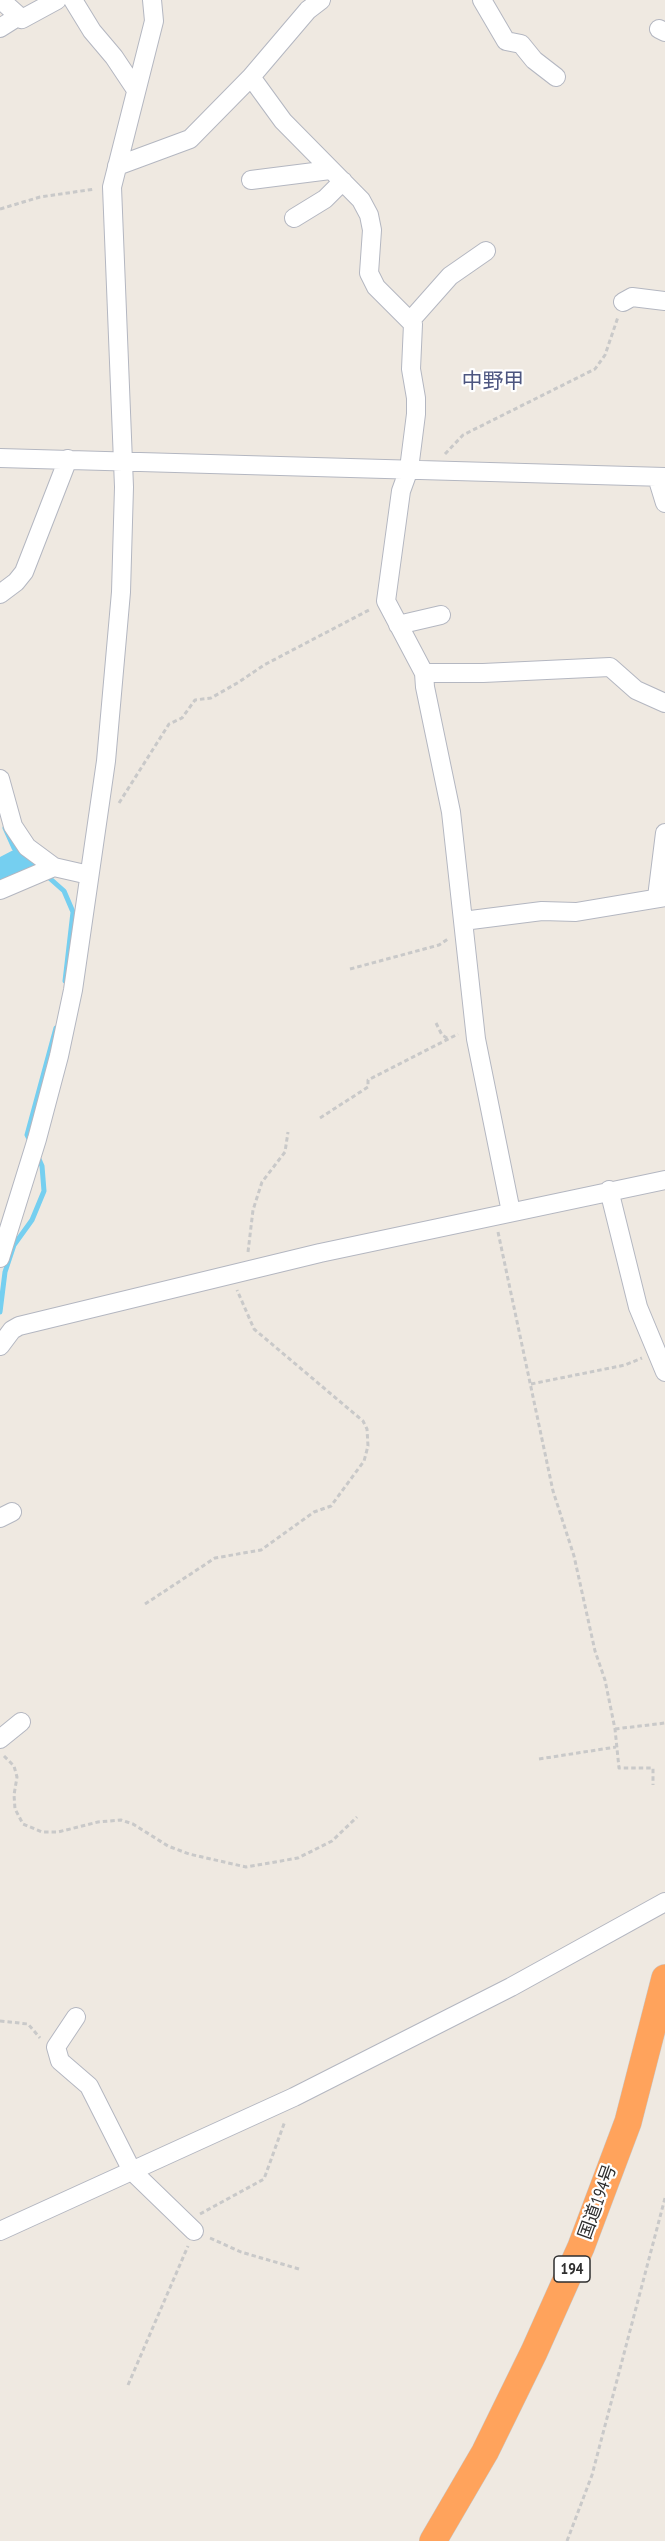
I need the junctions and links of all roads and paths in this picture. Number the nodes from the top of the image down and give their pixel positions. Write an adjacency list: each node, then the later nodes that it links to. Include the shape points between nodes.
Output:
1 (1, 0): 7 (street)
2 (57, 0): 7 (street, via 22,20)
3 (73, 0): 11 (street)
4 (152, 0): 11 (street, via 154,21)
5 (482, 0): 10 (street, via 506,41 521,45)
6 (315, 2): 9 (street)
7 (19, 16): 8 (street)
8 (0, 28)
9 (251, 77): 12 (street, via 190,140); 13 (street, via 283,121)
10 (556, 77)
11 (136, 90): 12 (street)
12 (117, 166): 15 (street)
13 (336, 175): 14 (street); 17 (street, via 325,199); 21 (street, via 361,200 369,215 369,273 376,287)
14 (251, 180)
15 (112, 187): 16 (path, via 66,192); 24 (street)
16 (0, 209)
17 (294, 218)
18 (486, 251): 21 (street, via 450,276)
19 (665, 301): 20 (street, via 632,297)
20 (623, 302): 26 (path, via 605,355 595,369 463,435)
21 (411, 320): 25 (street, via 411,369 417,398)
22 (0, 458): 23 (street)
23 (68, 459): 24 (street); 29 (street, via 24,572)
24 (123, 460): 25 (street); 36 (street, via 121,592)
25 (409, 469): 26 (street); 30 (street, via 401,491)
26 (429, 470): 27 (street)
27 (661, 477): 28 (street)
28 (665, 503)
29 (0, 594)
30 (386, 602): 32 (street); 36 (path, via 264,665 211,698 195,700 182,718 169,724 115,810)
31 (441, 615): 32 (street)
32 (398, 625): 33 (street)
33 (424, 673): 34 (street, via 610,667 636,690); 42 (street, via 451,812)
34 (665, 703)
35 (0, 779): 38 (street, via 8,812 20,838)
36 (96, 831): 39 (street)
37 (665, 833): 41 (street)
38 (54, 867): 39 (street); 40 (street)
39 (89, 875): 52 (street, via 73,990 59,1056)
40 (0, 890)
41 (661, 897): 42 (street, via 576,912 542,911)
42 (463, 921): 43 (path, via 439,945); 45 (street)
43 (350, 969)
44 (436, 1023): 46 (path)
45 (474, 1025): 46 (path); 51 (street)
46 (448, 1039): 47 (path, via 368,1080 368,1087)
47 (320, 1118)
48 (288, 1132): 53 (path, via 285,1152 262,1182)
49 (665, 1180): 50 (street)
50 (609, 1190): 51 (street); 55 (street, via 638,1307)
51 (503, 1214): 53 (street); 57 (path)
52 (0, 1258)
53 (237, 1273): 54 (street, via 19,1326); 59 (path, via 254,1329 363,1421 368,1429 364,1461 331,1506 314,1512 261,1550 215,1558)
54 (2, 1338)
55 (654, 1347): 56 (street); 57 (path, via 639,1360 625,1365)
56 (665, 1373): 58 (street)
57 (531, 1384): 62 (path, via 553,1491 574,1556)
58 (665, 1386)
59 (145, 1604)
60 (21, 1722): 63 (street)
61 (665, 1723): 62 (path)
62 (615, 1729): 64 (path)
63 (0, 1739)
64 (616, 1747): 66 (path); 67 (path, via 618,1768 653,1768)
65 (0, 1754): 68 (path, via 14,1766 15,1809 23,1824 42,1832 121,1820 189,1854 246,1867 298,1858 332,1841)
66 (539, 1759)
67 (653, 1785)
68 (357, 1817)
69 (665, 1902): 74 (street, via 511,1987)
70 (665, 1977): 81 (highway, 国道194号 / 194, via 628,2122 581,2247 485,2452)
71 (76, 2017): 73 (street)
72 (0, 2021): 73 (path, via 28,2024 49,2052)
73 (56, 2053): 75 (street, via 89,2086)
74 (294, 2097): 75 (street); 77 (path, via 264,2179)
75 (132, 2171): 77 (street); 78 (street)
76 (665, 2198): 82 (path, via 592,2475)
77 (190, 2227): 79 (path, via 241,2252); 80 (path)
78 (0, 2230)
79 (299, 2269)
80 (128, 2385)
81 (433, 2541)
82 (567, 2541)

